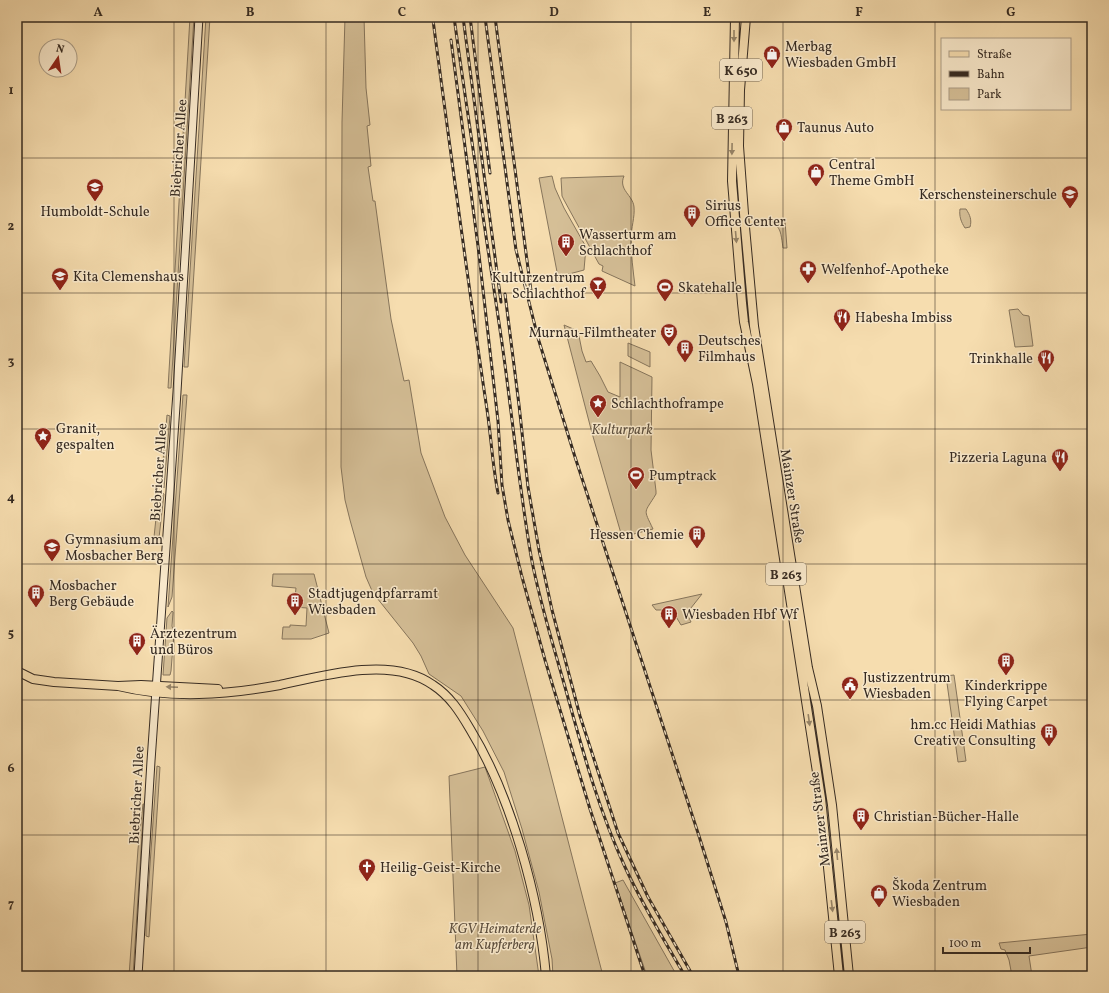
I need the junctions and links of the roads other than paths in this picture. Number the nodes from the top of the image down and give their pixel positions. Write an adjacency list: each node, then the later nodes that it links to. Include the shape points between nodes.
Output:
1 (199, 17): 6 (main road, Biebricher Allee)
2 (734, 17): 8 (main road, Mainzer Straße / B 263, one-way to 8, via 732,181 743,313)
3 (746, 19): 4 (main road, Mainzer Straße / K 650)
4 (739, 106): 7 (main road, Mainzer Straße / B 263, via 740,157 754,326 808,668)
5 (17, 670): 6 (main road, via 40,680)
6 (156, 690): 11 (main road, Biebricher Allee); 12 (main road, via 249,690 346,672 381,669 416,675 433,685 446,695 462,715 504,799 530,882)
7 (815, 698): 8 (main road, via 811,702); 9 (main road, Mainzer Straße / B 263, one-way to 7, via 831,796)
8 (806, 700): 10 (main road, Mainzer Straße / B 263, one-way to 10)
9 (840, 888): 10 (main road, via 835,885); 14 (main road, Mainzer Straße / B 263)
10 (830, 889): 13 (main road, Mainzer Straße / B 263, one-way to 13)
11 (138, 976)
12 (546, 976)
13 (839, 976)
14 (849, 976)

